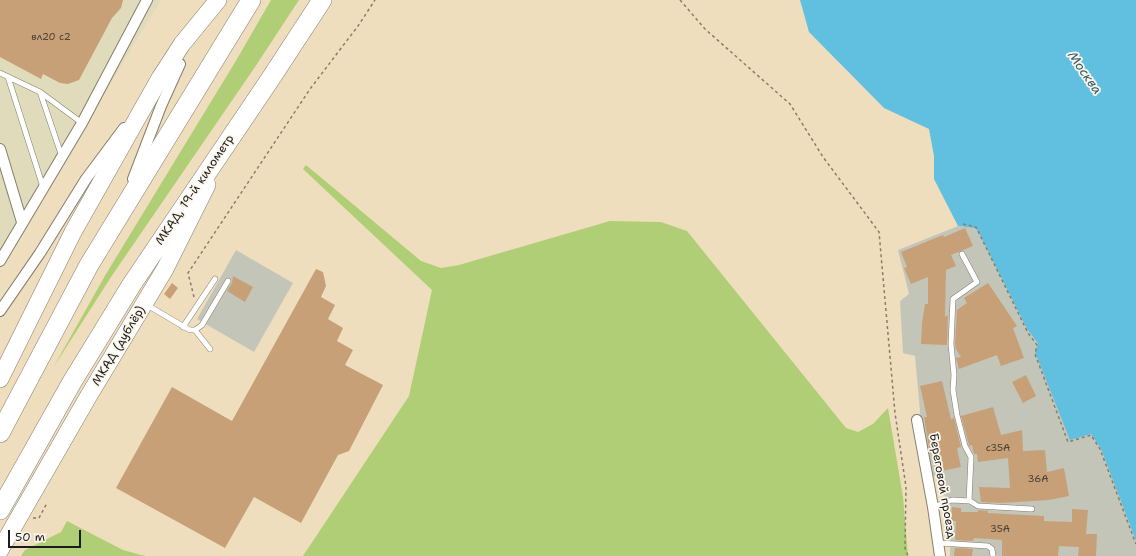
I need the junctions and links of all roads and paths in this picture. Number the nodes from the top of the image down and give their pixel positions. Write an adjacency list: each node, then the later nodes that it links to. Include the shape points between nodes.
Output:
1 (147, 0): 12 (street)
2 (218, 0): 10 (main road, via 182,44)
3 (251, 0): 17 (highway)
4 (322, 0): 13 (highway, МКАД, 19-й километр)
5 (375, 0): 25 (path, via 310,89 188,273)
6 (680, 0): 42 (path, via 705,29 790,104 823,157 879,232 895,413 906,487 904,548)
7 (180, 64): 17 (street, via 161,106)
8 (0, 73): 9 (lane)
9 (8, 77): 11 (lane); 16 (lane)
10 (160, 78): 26 (street, via 86,179); 30 (main road, via 73,232)
11 (40, 92): 12 (lane); 15 (lane)
12 (82, 123): 15 (street)
13 (230, 138): 24 (main road, МКАД (дублёр), via 165,269); 37 (highway, МКАД, 19-й километр, via 132,284 72,382)
14 (0, 149): 18 (street)
15 (62, 158): 16 (street)
16 (43, 188): 18 (street)
17 (119, 217): 32 (highway, via 90,264)
18 (22, 222): 21 (street)
19 (963, 224): 40 (path, via 976,228 1028,333 1037,345 1035,354 1068,442 1091,434 1100,449)
20 (962, 254): 33 (lane, via 977,282 953,299 951,344 955,402 965,446 971,457)
21 (0, 262)
22 (215, 279): 25 (lane)
23 (228, 281): 28 (lane, via 202,325)
24 (144, 303): 27 (lane); 41 (main road, МКАД (дублёр))
25 (196, 307): 27 (lane)
26 (0, 311)
27 (183, 326): 28 (lane)
28 (195, 330): 29 (lane)
29 (210, 349)
30 (0, 379)
31 (916, 420): 35 (street, Береговой проезд)
32 (0, 433)
33 (969, 501): 35 (lane, via 952,500); 36 (lane, via 978,506)
34 (47, 503): 38 (path)
35 (933, 507): 39 (street, Береговой проезд)
36 (1032, 509)
37 (0, 510)
38 (39, 518)
39 (939, 543): 43 (street, Береговой проезд); 44 (lane, via 988,546 992,549)
40 (1136, 544)
41 (0, 550)
42 (908, 556)
43 (940, 556)
44 (993, 556)

